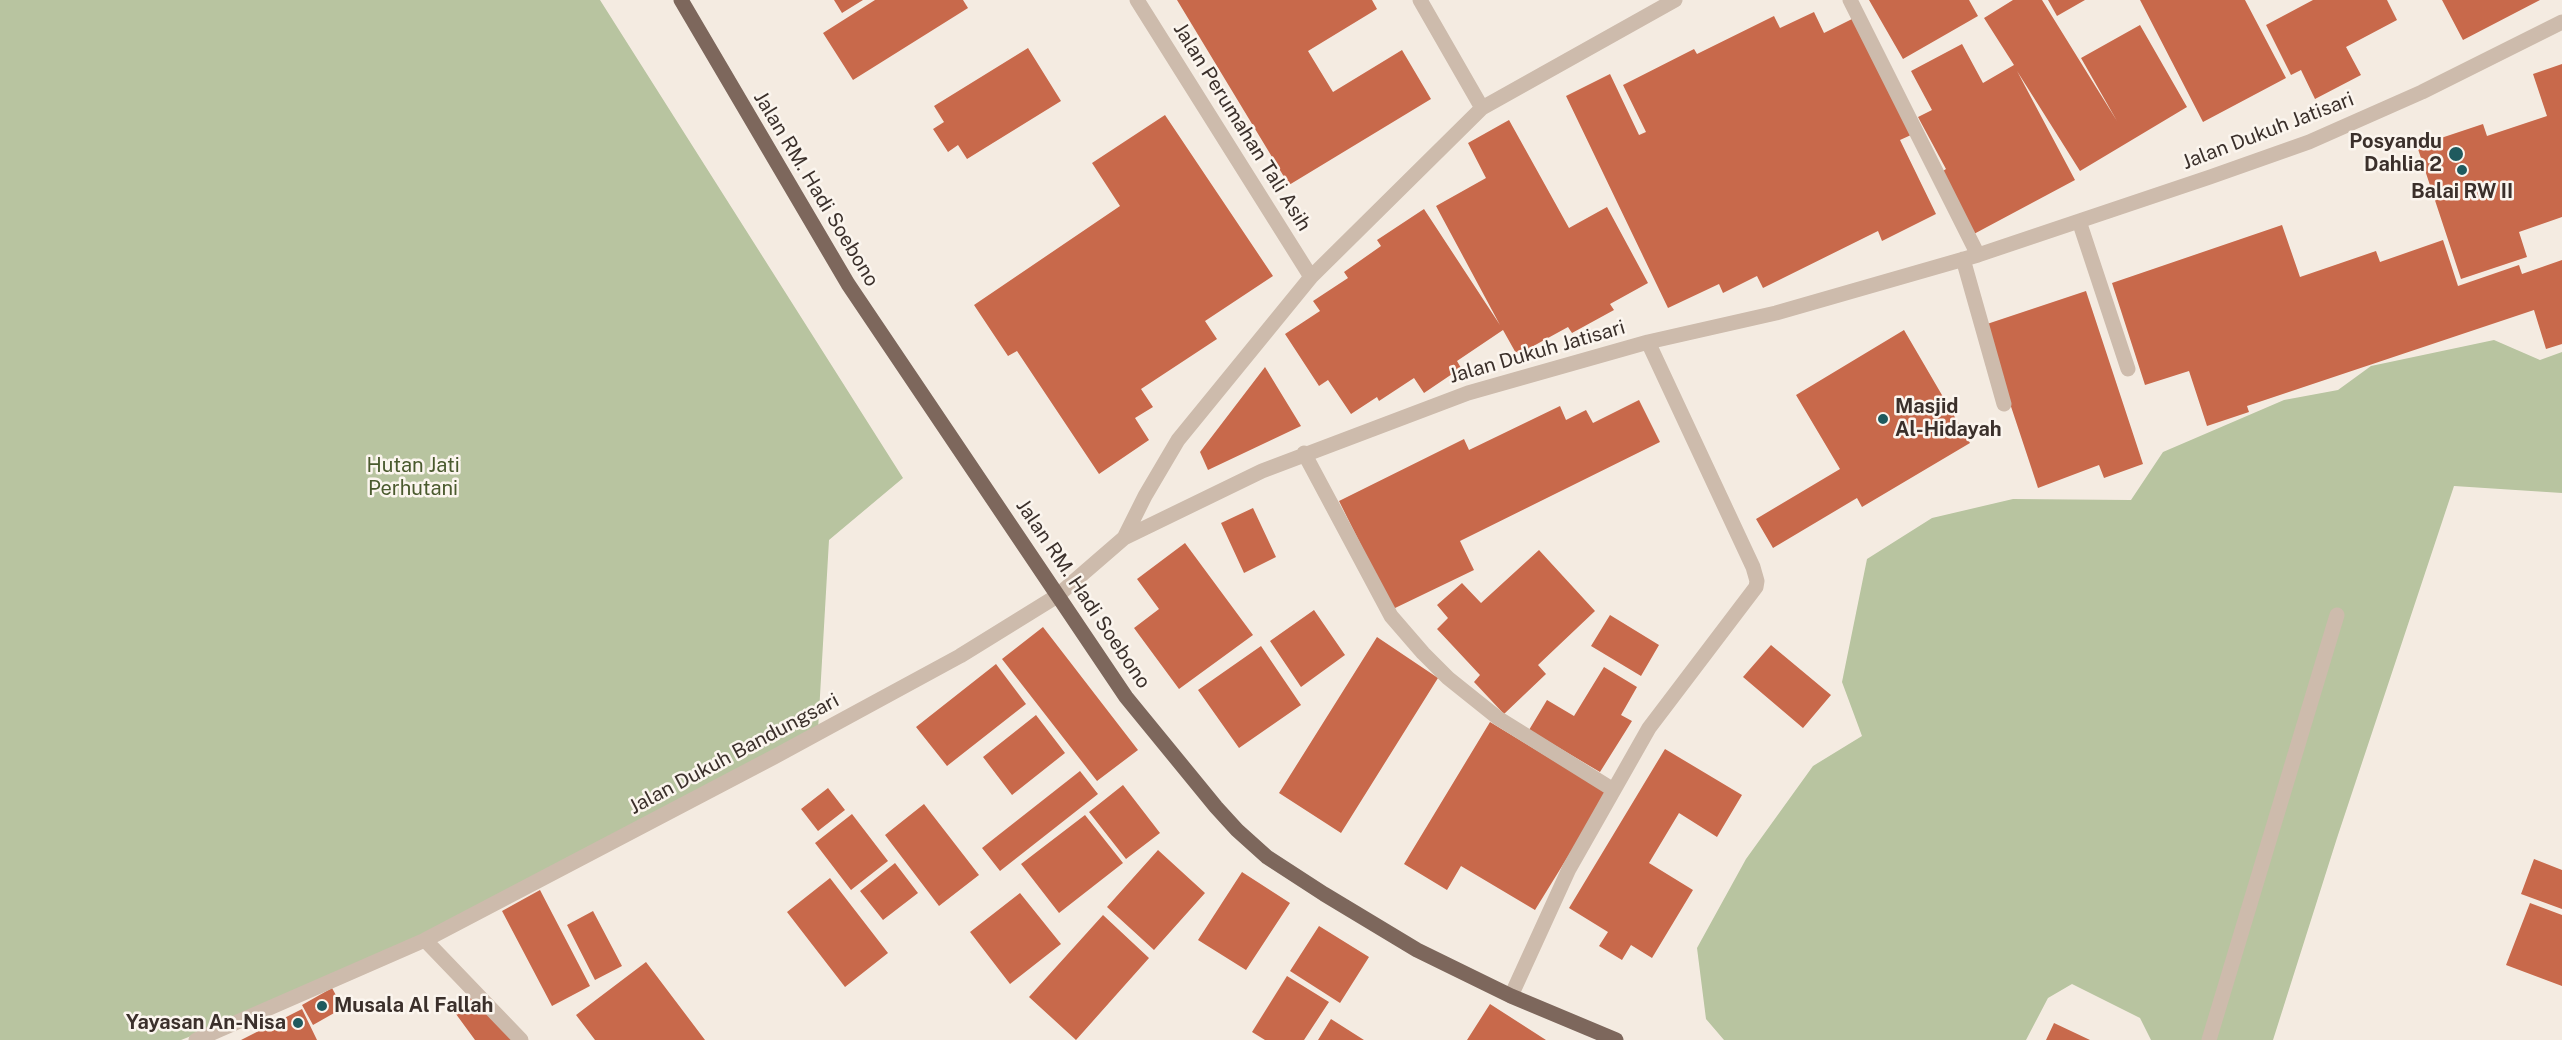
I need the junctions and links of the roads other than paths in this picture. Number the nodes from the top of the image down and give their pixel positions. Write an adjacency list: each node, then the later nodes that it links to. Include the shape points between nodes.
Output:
1 (681, 0): 16 (main road, Jalan RM. Hadi Soebono, via 848,284)
2 (1137, 0): 10 (street, Jalan Perumahan Tali Asih)
3 (1420, 0): 7 (street)
4 (1675, 0): 7 (street, Jalan Dukuh Jatisari)
5 (1850, 0): 9 (street)
6 (2562, 22): 8 (street, Jalan Dukuh Jatisari, via 2422,92 2309,142)
7 (1482, 108): 10 (street, Jalan Dukuh Jatisari)
8 (2079, 221): 9 (street, Jalan Dukuh Jatisari); 12 (street)
9 (1971, 257): 11 (street, Jalan Dukuh Jatisari, via 1776,313); 13 (street)
10 (1311, 277): 15 (street, Jalan Dukuh Jatisari, via 1178,440)
11 (1648, 342): 14 (street, Jalan Dukuh Jatisari, via 1468,393); 18 (street, via 1757,582 1753,593 1649,728)
12 (2128, 369)
13 (2004, 404)
14 (1304, 453): 15 (street, Jalan Dukuh Jatisari); 18 (street, via 1391,616 1423,653 1498,718)
15 (1124, 538): 16 (street, Jalan Dukuh Jatisari)
16 (1057, 596): 19 (street, Jalan Dukuh Bandungsari, via 929,673); 20 (main road, Jalan RM. Hadi Soebono, via 1126,697 1237,830 1324,894 1417,950)
17 (2337, 615): 24 (street)
18 (1612, 789): 20 (street, via 1569,869)
19 (425, 940): 21 (street, Jalan Dukuh Bandungsari); 22 (street)
20 (1511, 996): 23 (main road, Jalan RM. Hadi Soebono)
21 (196, 1040)
22 (521, 1040)
23 (1616, 1040)
24 (2209, 1040)

